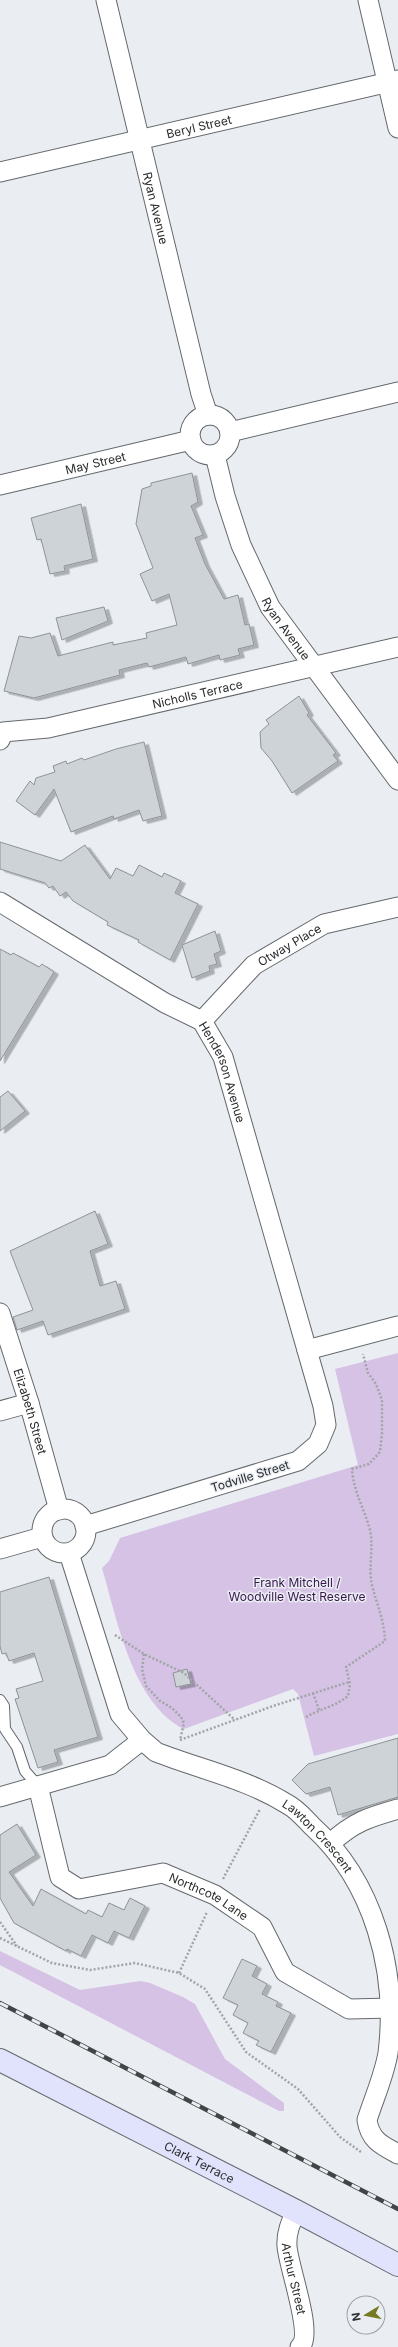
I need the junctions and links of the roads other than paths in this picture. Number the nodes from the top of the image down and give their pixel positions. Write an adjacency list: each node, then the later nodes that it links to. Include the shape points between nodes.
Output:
1 (106, 0): 5 (street, Ryan Avenue)
2 (368, 0): 3 (street)
3 (393, 82): 4 (street); 5 (street, Beryl Street)
4 (398, 128)
5 (140, 140): 6 (street, Beryl Street); 8 (street, Ryan Avenue)
6 (0, 172)
7 (398, 392): 9 (street)
8 (208, 415): 9 (street, via 223,419); 10 (street, via 196,420 192,427)
9 (230, 432): 11 (street, via 228,446)
10 (191, 440): 11 (street, via 199,452); 12 (street, May Street)
11 (215, 455): 14 (street, Ryan Avenue, via 241,545 270,606)
12 (0, 485)
13 (398, 647): 14 (street, Nicholls Terrace)
14 (314, 667): 15 (street, Nicholls Terrace, via 48,728); 16 (street, Ryan Avenue)
15 (1, 734)
16 (398, 780)
17 (0, 902): 19 (street, Henderson Avenue, via 165,1003)
18 (398, 907): 19 (street, Otway Place, via 324,924 254,965)
19 (202, 1021): 22 (street, Henderson Avenue, via 223,1057)
20 (0, 1314): 23 (street, Elizabeth Street)
21 (398, 1326): 22 (street)
22 (307, 1350): 26 (street, Todville Street, via 326,1425 318,1444 298,1461)
23 (29, 1402): 24 (street); 25 (street, Elizabeth Street)
24 (0, 1411)
25 (59, 1510): 26 (street, via 74,1512 80,1516); 27 (street, via 48,1516 44,1522)
26 (85, 1526): 29 (street, via 83,1542 79,1548)
27 (42, 1537): 28 (street); 29 (street, via 54,1551)
28 (0, 1549)
29 (69, 1553): 31 (street, via 120,1714)
30 (0, 1700): 32 (lane, via 4,1706 5,1730 17,1747 25,1771)
31 (142, 1740): 32 (street, via 110,1765); 35 (street, Lawton Crescent, via 156,1752 268,1793 289,1805)
32 (38, 1786): 33 (street); 36 (street, Northcote Lane, via 60,1877 79,1889 163,1873 215,1895 262,1927 285,1972 349,2009)
33 (0, 1797)
34 (398, 1809): 35 (street, via 365,1819 350,1827)
35 (332, 1843): 36 (street, Lawton Crescent, via 361,1886 382,1936 392,1982)
36 (392, 2008): 37 (street, Lawton Crescent)
37 (393, 2054): 39 (street, Lawton Crescent, via 367,2120 368,2130 373,2139)
38 (0, 2060): 40 (main road, Clark Terrace)
39 (398, 2154)
40 (296, 2211): 41 (main road, Clark Terrace); 42 (street, Arthur Street, via 288,2229 287,2246 305,2330)
41 (398, 2265)
42 (300, 2347)

